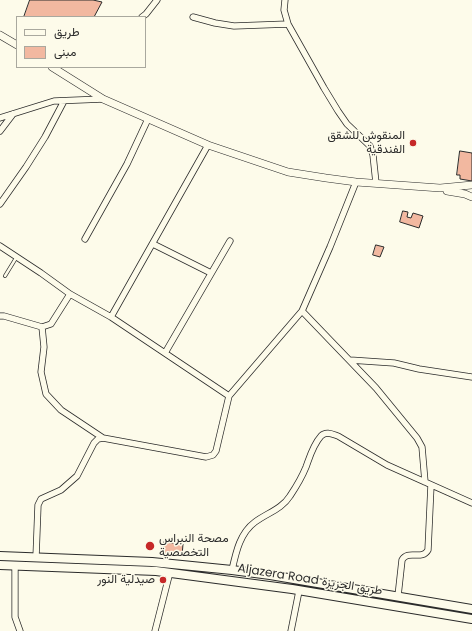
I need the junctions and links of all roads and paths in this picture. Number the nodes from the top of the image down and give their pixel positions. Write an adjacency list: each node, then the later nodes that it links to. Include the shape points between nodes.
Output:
1 (157, 0): 3 (street)
2 (285, 0): 5 (street, via 284,10)
3 (143, 16)
4 (193, 17): 5 (street, via 234,26)
5 (288, 24): 17 (street, via 338,111 347,124 370,146)
6 (0, 35): 7 (street)
7 (16, 44)
8 (54, 68): 9 (street)
9 (103, 99): 10 (street); 13 (street)
10 (64, 100): 11 (street); 21 (street, via 45,137)
11 (13, 114): 12 (street); 14 (street)
12 (0, 118)
13 (148, 119): 15 (street); 22 (street, via 127,164)
14 (0, 131)
15 (208, 145): 16 (street, via 288,172); 24 (street)
16 (356, 182): 17 (street); 30 (street)
17 (376, 183): 19 (street)
18 (472, 185): 19 (street)
19 (440, 188): 20 (street)
20 (472, 197)
21 (0, 204)
22 (85, 239)
23 (230, 241): 27 (street)
24 (152, 244): 27 (street); 32 (street)
25 (0, 246): 26 (street)
26 (17, 257): 28 (lane); 29 (street)
27 (211, 273): 34 (street)
28 (5, 276)
29 (70, 294): 32 (street); 33 (street, via 51,324)
30 (302, 311): 35 (street); 37 (street)
31 (0, 316): 33 (street)
32 (111, 317): 34 (street)
33 (42, 327): 38 (street, via 44,347 41,372 46,394 61,410)
34 (165, 353): 37 (street)
35 (350, 360): 36 (street, via 394,363); 39 (street, via 417,438 422,447)
36 (472, 377)
37 (229, 396): 38 (street, via 218,447 213,455 206,457)
38 (103, 438): 42 (street, via 94,443 77,476 61,490 42,499 38,505)
39 (428, 484): 40 (street); 45 (street, via 387,465 338,436 325,433 311,452 300,480 289,498 248,528 236,551); 48 (street, via 428,550 422,556 408,554 402,560)
40 (472, 503)
41 (0, 556): 42 (main road, Aljazera Road طريق الجزيزة)
42 (36, 557): 45 (main road, Aljazera Road طريق الجزيزة, via 152,562)
43 (0, 565): 44 (main road, Aljazera Road طريق الجزيزة)
44 (15, 566): 46 (main road, Aljazera Road طريق الجزيزة); 51 (street, via 15,616)
45 (232, 570): 48 (main road, Aljazera Road طريق الجزيزة)
46 (170, 572): 47 (main road, Aljazera Road طريق الجزيزة); 52 (street)
47 (299, 591): 50 (main road, Aljazera Road طريق الجزيزة); 53 (street)
48 (398, 596): 49 (main road, Aljazera Road طريق الجزيزة)
49 (472, 609)
50 (472, 619)
51 (20, 631)
52 (155, 631)
53 (291, 631)

